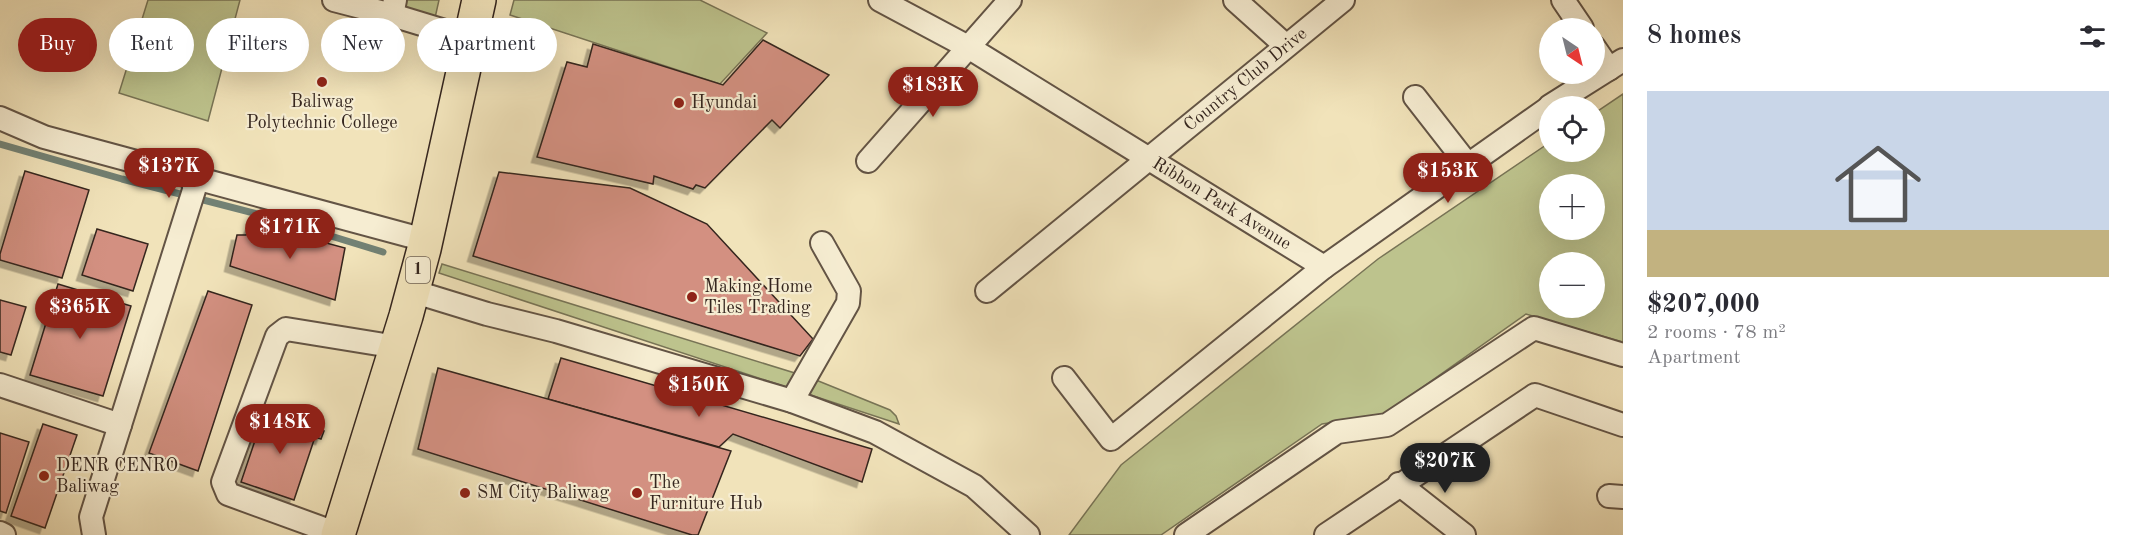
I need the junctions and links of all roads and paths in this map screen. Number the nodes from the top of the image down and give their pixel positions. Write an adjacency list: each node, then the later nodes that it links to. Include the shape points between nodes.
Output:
1 (334, 0): 8 (street)
2 (479, 0): 10 (highway, 1)
3 (880, 0): 13 (street, Ribbon Park Avenue)
4 (1010, 0): 13 (street)
5 (1235, 0): 12 (street)
6 (1342, 0): 12 (street, Country Club Drive)
7 (1563, 0): 11 (street)
8 (393, 8): 9 (street)
9 (418, 18)
10 (475, 18)
11 (1575, 18)
12 (1285, 45): 20 (street, Country Club Drive)
13 (968, 47): 20 (street, Ribbon Park Avenue); 21 (street)
14 (1616, 64): 16 (street)
15 (463, 72): 24 (highway, 1)
16 (1567, 96)
17 (1415, 97): 22 (street)
18 (1539, 115): 22 (street)
19 (0, 118): 23 (street, via 44,137)
20 (1149, 159): 26 (street, Ribbon Park Avenue); 28 (street, Country Club Drive)
21 (868, 162)
22 (1468, 165): 26 (street)
23 (194, 183): 24 (street); 34 (street)
24 (425, 240): 27 (highway, 1)
25 (822, 243): 33 (street, via 849,291 848,303)
26 (1324, 267): 31 (street, via 1111,439)
27 (412, 291): 29 (highway, 1); 33 (street)
28 (987, 291)
29 (397, 347): 40 (highway, 1); 40 (street, via 286,329 281,332 223,482 228,494)
30 (1623, 355): 42 (street, via 1534,328 1387,425 1337,432)
31 (1064, 378)
32 (0, 386): 34 (street)
33 (792, 401): 41 (street, via 875,432 974,486)
34 (120, 425): 39 (street, via 91,517)
35 (1623, 425): 36 (street, via 1535,395)
36 (1399, 484): 43 (street); 44 (street)
37 (0, 533): 38 (street)
38 (4, 535)
39 (94, 535)
40 (338, 535)
41 (1028, 535)
42 (1186, 535)
43 (1326, 535)
44 (1464, 535)

